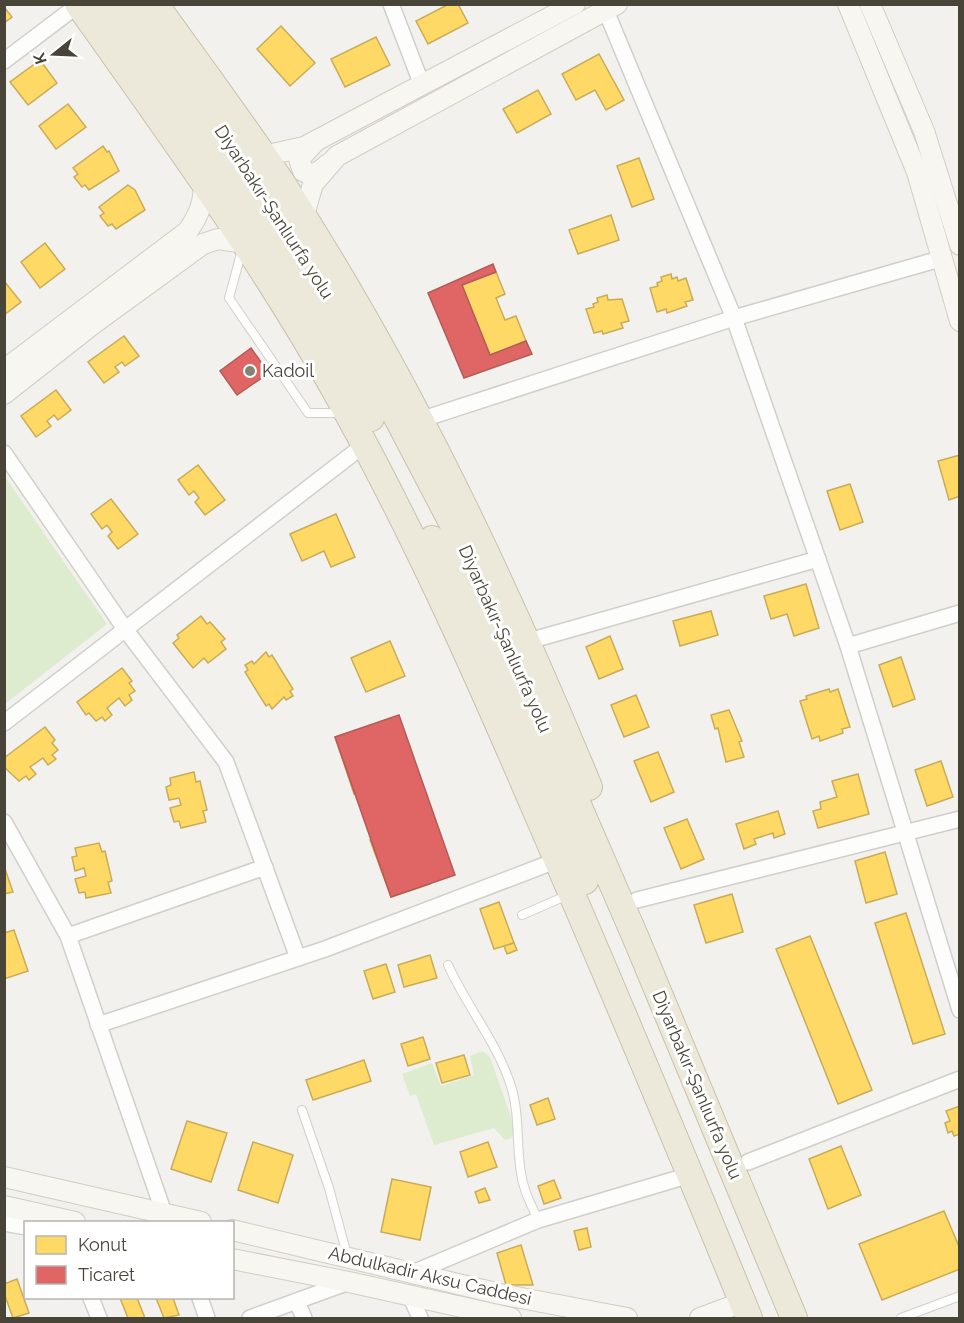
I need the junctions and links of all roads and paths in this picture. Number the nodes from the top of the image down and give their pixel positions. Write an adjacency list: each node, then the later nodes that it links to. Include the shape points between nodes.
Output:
1 (106, 4): 78 (highway, Diyarbakır-Şanlıurfa yolu, via 223,170 276,257 363,404 476,624)
2 (130, 4): 79 (highway, Diyarbakır-Şanlıurfa yolu, via 270,200 392,408 471,559 635,936)
3 (156, 4): 13 (highway)
4 (391, 4): 11 (street)
5 (575, 4): 11 (main road)
6 (848, 4): 19 (main road, via 917,172)
7 (870, 4): 18 (main road, via 924,131)
8 (78, 5): 10 (street); 15 (highway)
9 (612, 8): 14 (main road); 20 (street)
10 (4, 61)
11 (422, 85): 12 (main road)
12 (319, 138): 13 (main road, via 304,147); 14 (main road, via 299,159 303,171 309,175 318,173)
13 (263, 156): 16 (highway)
14 (338, 156): 16 (main road, via 313,184)
15 (204, 181): 17 (highway); 22 (main road, via 201,212 188,231)
16 (303, 218): 25 (highway)
17 (244, 243): 23 (main road, via 218,239 203,244); 24 (highway); 24 (lane, via 229,298 308,413)
18 (960, 244)
19 (943, 258): 20 (street); 21 (main road)
20 (734, 318): 25 (street); 28 (street)
21 (960, 321)
22 (4, 370)
23 (4, 394)
24 (348, 413): 26 (highway)
25 (420, 420): 31 (highway)
26 (364, 445): 30 (street); 37 (highway, via 441,595)
27 (4, 453): 30 (street)
28 (818, 559): 31 (street); 32 (street)
29 (960, 613): 32 (street)
30 (125, 629): 33 (street); 38 (street, via 226,762)
31 (529, 641): 40 (highway)
32 (848, 646): 36 (street)
33 (4, 723)
34 (960, 819): 36 (street)
35 (4, 822): 42 (street)
36 (906, 832): 40 (street); 45 (street)
37 (558, 860): 39 (highway); 43 (street)
38 (265, 867): 42 (street); 43 (street)
39 (572, 893): 41 (lane); 50 (highway)
40 (637, 900): 49 (highway)
41 (522, 915)
42 (68, 936): 46 (street)
43 (298, 958): 46 (street)
44 (448, 965): 54 (lane, via 503,1060 518,1117 523,1182)
45 (960, 1010)
46 (98, 1025): 53 (street)
47 (960, 1079): 49 (street)
48 (302, 1110): 60 (lane)
49 (748, 1162): 80 (highway)
50 (690, 1175): 54 (street); 69 (highway)
51 (4, 1177): 53 (main road)
52 (4, 1206): 55 (main road)
53 (164, 1214): 56 (main road)
54 (538, 1220): 62 (street)
55 (71, 1221)
56 (196, 1221)
57 (4, 1223): 58 (street)
58 (24, 1227)
59 (234, 1230): 60 (main road, Abdulkadir Aksu Caddesi)
60 (347, 1257): 62 (main road, Abdulkadir Aksu Caddesi)
61 (234, 1260): 63 (main road, Abdulkadir Aksu Caddesi)
62 (415, 1272): 77 (main road, Abdulkadir Aksu Caddesi, via 501,1294)
63 (349, 1282): 65 (main road, Abdulkadir Aksu Caddesi); 68 (street)
64 (960, 1296): 81 (lane)
65 (411, 1297): 75 (street); 76 (main road, Abdulkadir Aksu Caddesi)
66 (91, 1299): 71 (street)
67 (200, 1299): 72 (street)
68 (297, 1302): 73 (street); 74 (street)
69 (746, 1310): 70 (main road)
70 (710, 1317)
71 (99, 1318)
72 (207, 1318)
73 (250, 1318)
74 (304, 1318)
75 (420, 1318)
76 (511, 1318)
77 (627, 1318)
78 (765, 1318)
79 (794, 1318)
80 (812, 1318)
81 (901, 1318)

